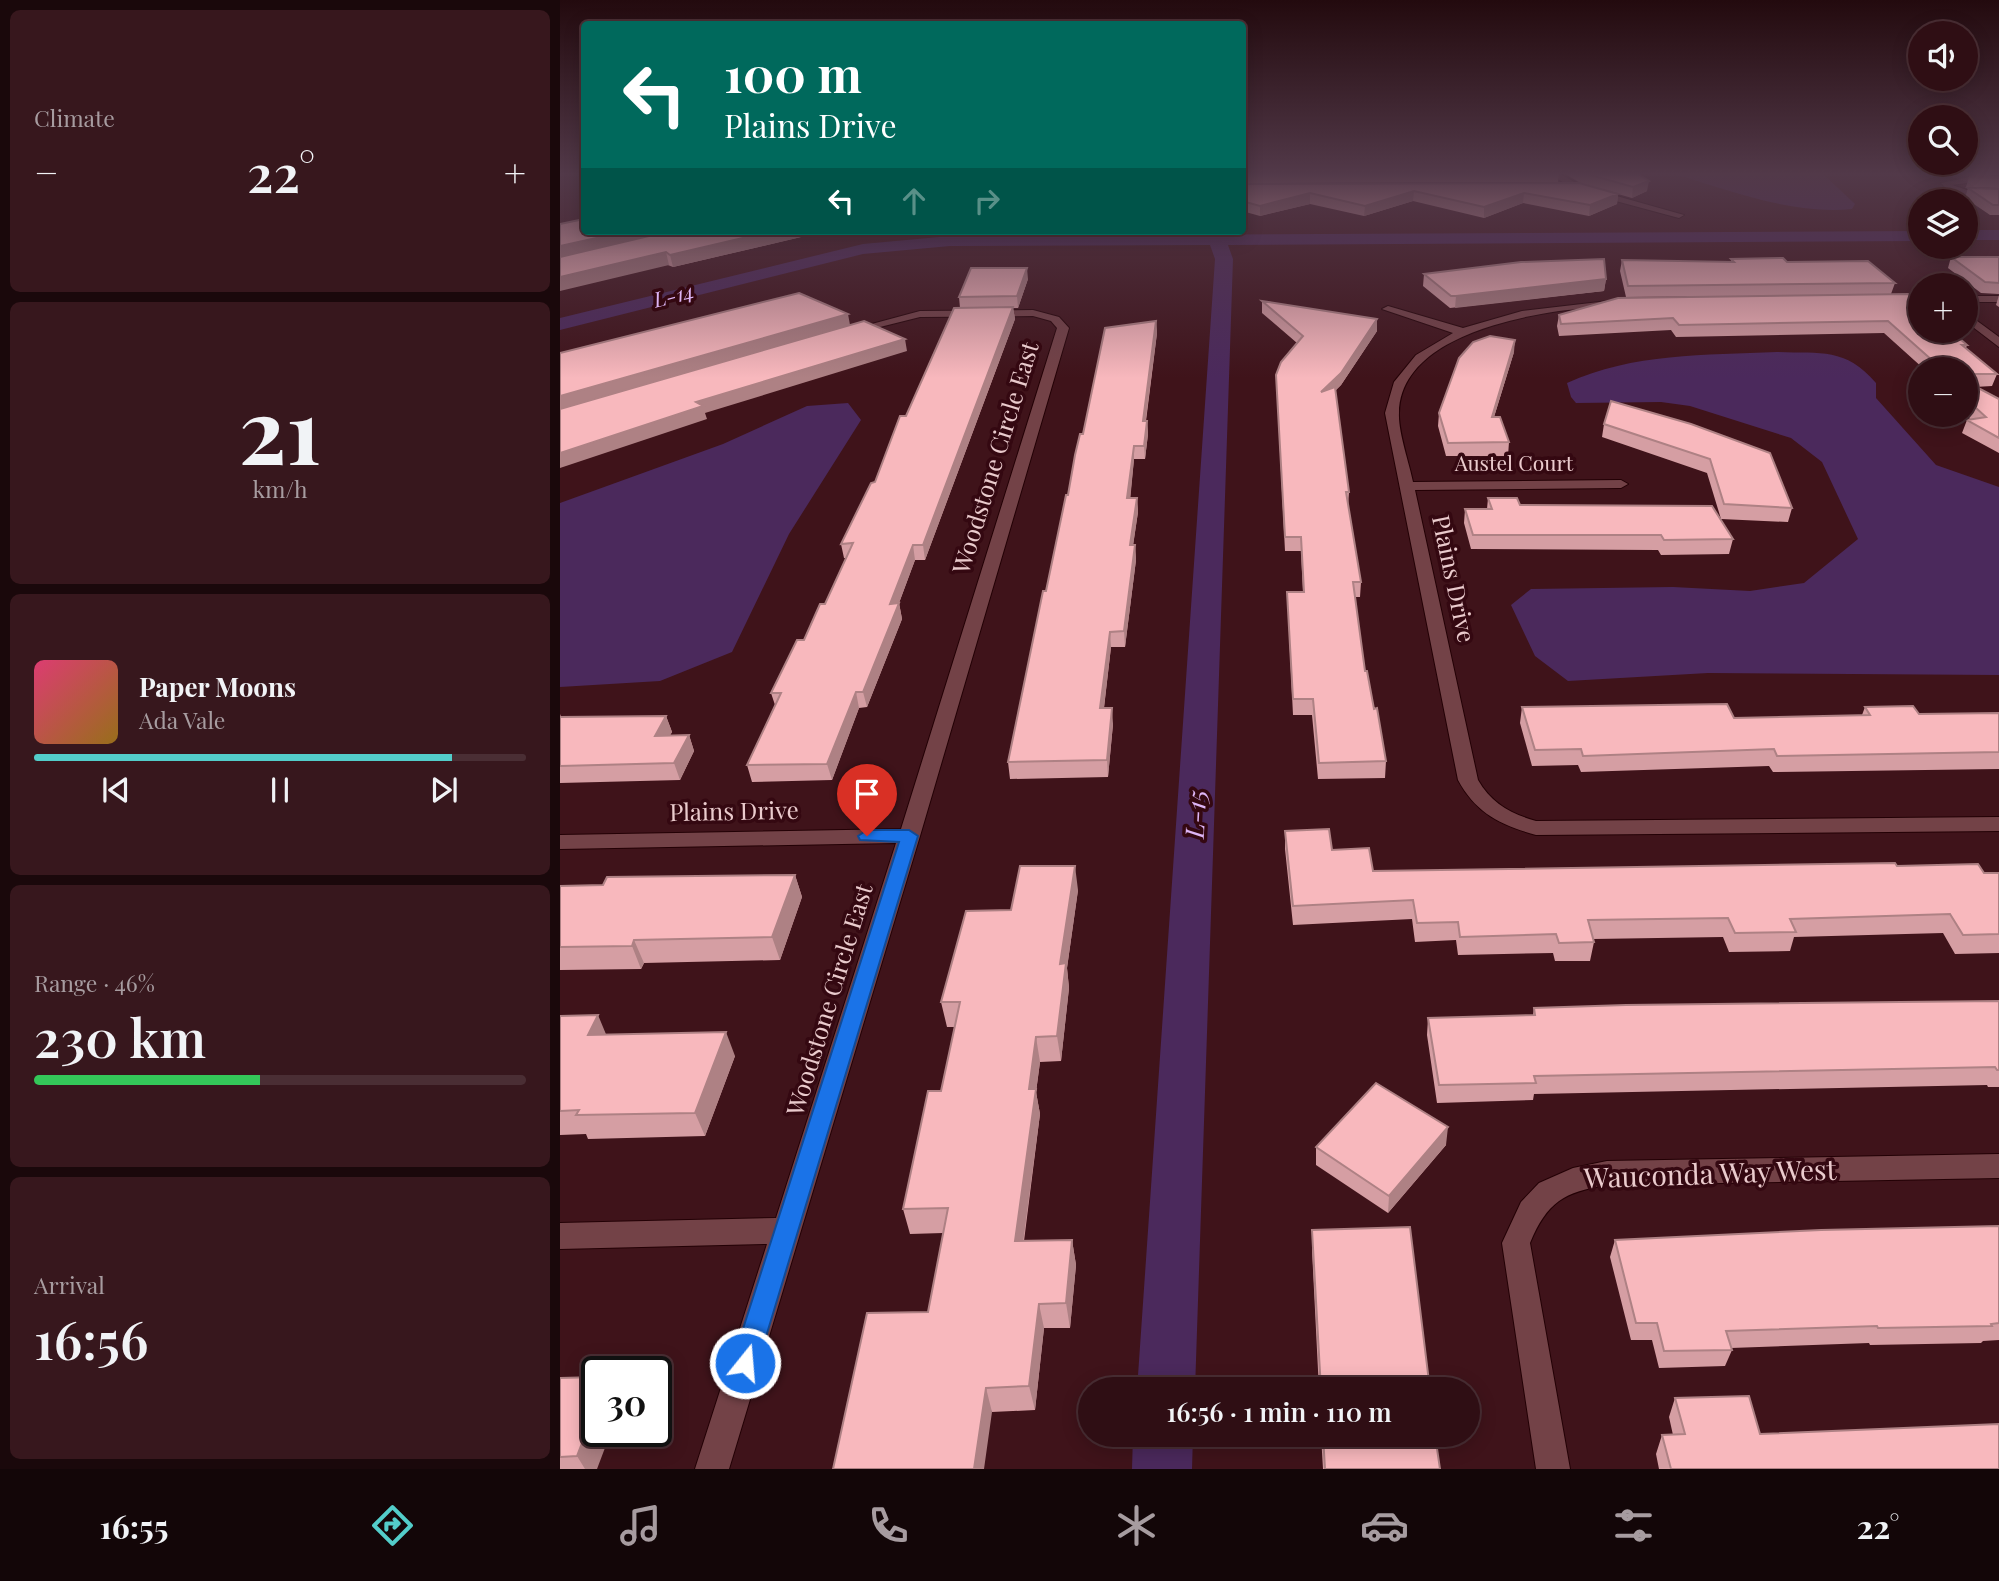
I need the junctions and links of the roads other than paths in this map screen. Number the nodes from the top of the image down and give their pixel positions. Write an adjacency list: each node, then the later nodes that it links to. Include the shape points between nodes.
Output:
1 (1978, 299): 2 (street)
2 (1999, 299)
3 (1643, 301): 6 (street, Plains Drive, via 1545,310)
4 (1388, 309): 6 (street)
5 (1978, 326): 8 (street)
6 (1463, 332): 10 (street, Plains Drive, via 1427,351 1399,382 1392,413)
7 (839, 334): 12 (street, Woodstone Circle East, via 920,314 1045,315 1063,328)
8 (1999, 343)
9 (1621, 484): 10 (street, Austel Court)
10 (1407, 486): 11 (street, Plains Drive, via 1468,780 1475,796 1490,810 1536,828)
11 (1999, 824)
12 (909, 836): 13 (street, Plains Drive); 15 (street, Woodstone Circle East)
13 (560, 842)
14 (1999, 1166): 18 (street, Wauconda Way West, via 1607,1172 1574,1177 1546,1192 1526,1214 1516,1243)
15 (785, 1231): 16 (street); 17 (street, Woodstone Circle East)
16 (560, 1236)
17 (712, 1469)
18 (1553, 1469)

